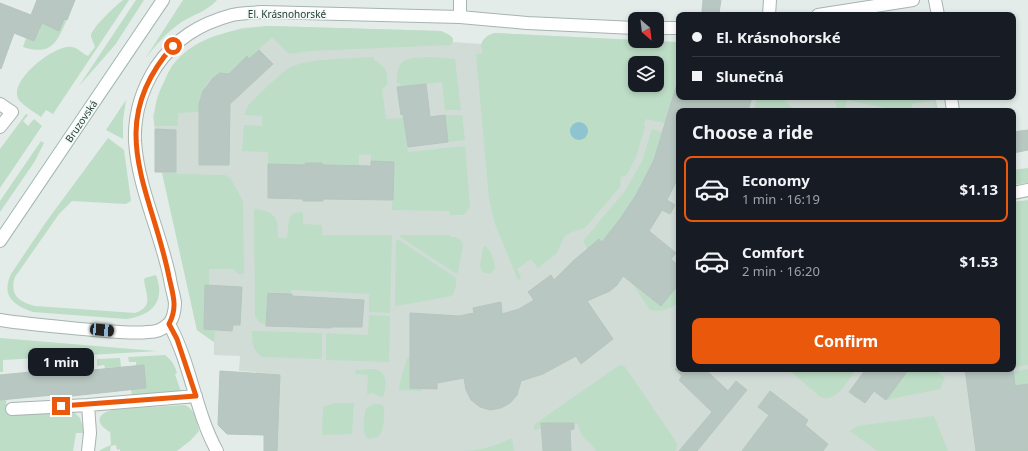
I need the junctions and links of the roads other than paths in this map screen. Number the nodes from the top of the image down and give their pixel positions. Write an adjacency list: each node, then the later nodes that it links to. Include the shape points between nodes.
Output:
1 (163, 0): 17 (street, Bruzovská)
2 (460, 0): 9 (street)
3 (770, 0): 6 (street)
4 (913, 0): 7 (street)
5 (935, 0): 8 (street)
6 (769, 12)
7 (837, 12)
8 (937, 12)
9 (460, 17): 10 (street, El. Krásnohorské); 19 (street, El. Krásnohorské, via 262,12 233,15 205,24 173,46 150,77 141,96 136,118 136,142 142,180 166,259 175,303)
10 (628, 28)
11 (664, 28): 12 (street)
12 (676, 28)
13 (0, 104): 14 (street, via 12,112)
14 (0, 127)
15 (1028, 190): 16 (street)
16 (1016, 192)
17 (0, 241)
18 (0, 320): 19 (street, via 130,333 154,331)
19 (169, 324): 20 (street, via 177,339)
20 (196, 396): 21 (street); 24 (street, via 208,435)
21 (88, 405): 22 (street); 23 (street)
22 (12, 409)
23 (88, 451)
24 (217, 451)

